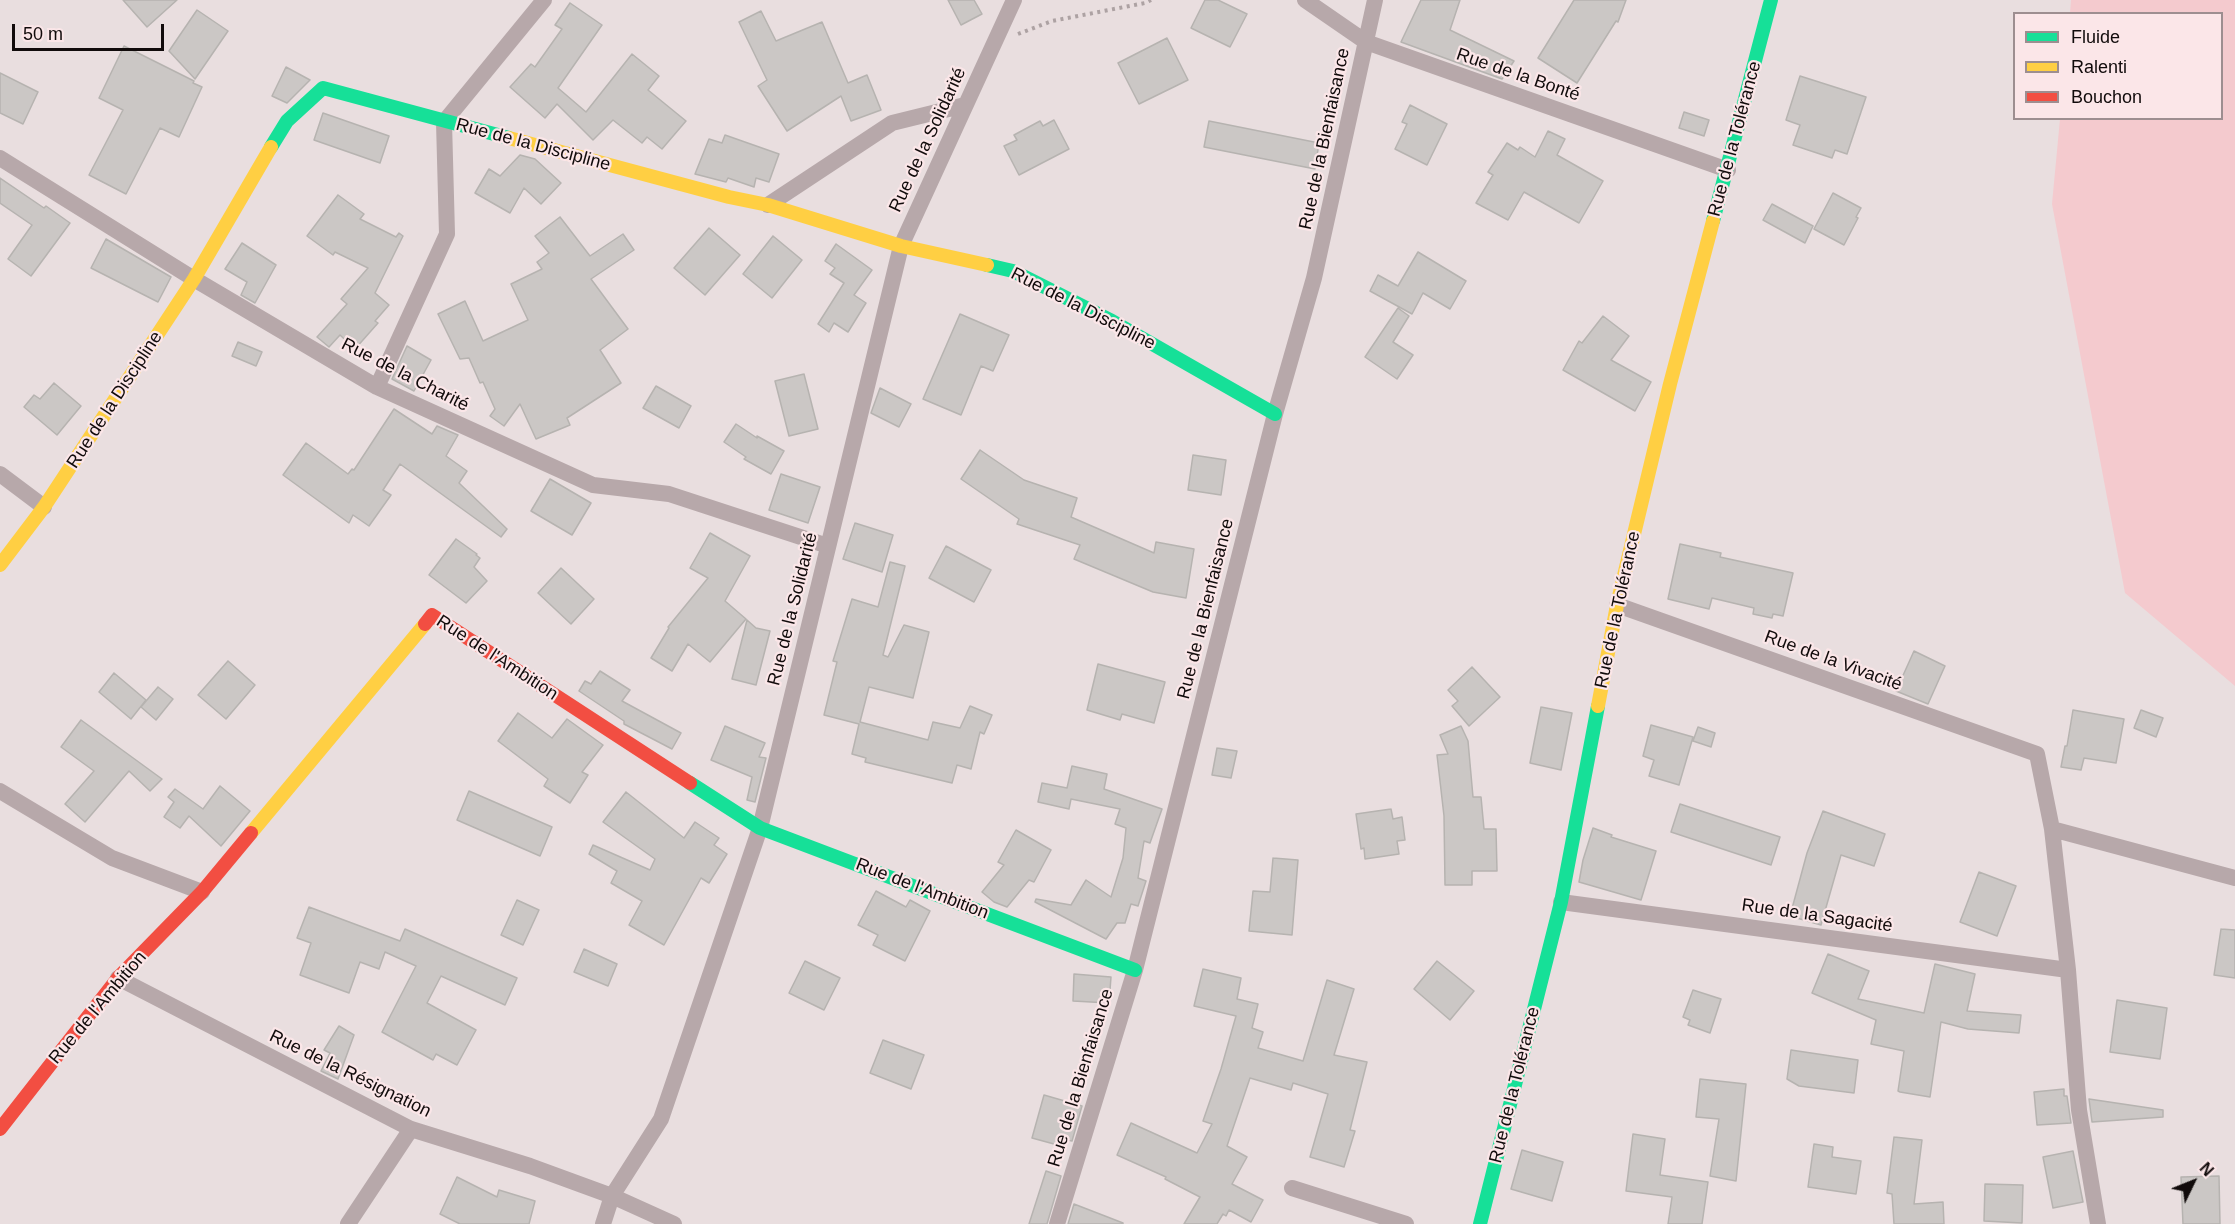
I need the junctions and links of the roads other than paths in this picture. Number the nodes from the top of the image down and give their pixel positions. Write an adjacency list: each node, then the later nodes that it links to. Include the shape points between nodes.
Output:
1 (544, 0): 8 (street)
2 (1014, 0): 7 (street, Rue de la Solidarité)
3 (1305, 0): 6 (street, Rue de la Bonté)
4 (1375, 0): 6 (street, Rue de la Bienfaisance)
5 (1772, 0): 10 (street, Rue de la Tolérance)
6 (1366, 42): 10 (street, Rue de la Bonté); 15 (street, Rue de la Bienfaisance, via 1314,278)
7 (965, 105): 11 (street, via 892,123); 12 (street, Rue de la Solidarité)
8 (444, 122): 11 (street, Rue de la Discipline); 13 (street, Rue de la Discipline, via 323,88 288,121); 14 (street, via 447,234)
9 (0, 158): 13 (street, Rue de la Charité)
10 (1728, 170): 20 (street, Rue de la Tolérance, via 1670,384)
11 (768, 205): 12 (street, Rue de la Discipline)
12 (901, 246): 15 (street, Rue de la Discipline, via 1013,271 1113,321); 18 (street, Rue de la Solidarité)
13 (194, 279): 14 (street, Rue de la Charité); 17 (street, Rue de la Discipline)
14 (377, 387): 18 (street, Rue de la Charité, via 593,485 669,494)
15 (1275, 414): 27 (street, Rue de la Bienfaisance)
16 (0, 474): 17 (street)
17 (44, 507): 19 (street, Rue de la Discipline)
18 (828, 546): 22 (street, Rue de la Solidarité)
19 (0, 565)
20 (1617, 605): 23 (street, Rue de la Vivacité, via 2037,754); 26 (street, Rue de la Tolérance)
21 (0, 791): 25 (street, via 112,858)
22 (760, 828): 25 (street, Rue de l'Ambition, via 432,615); 27 (street, Rue de l'Ambition); 33 (street, Rue de la Solidarité, via 661,1119)
23 (2052, 830): 24 (street); 28 (street)
24 (2235, 878)
25 (202, 892): 29 (street, Rue de l'Ambition)
26 (1561, 902): 28 (street, Rue de la Sagacité); 39 (street, Rue de la Tolérance)
27 (1135, 970): 37 (street, Rue de la Bienfaisance)
28 (2068, 970): 40 (street, via 2079,1110)
29 (118, 978): 30 (street, Rue de l'Ambition); 31 (street, Rue de la Résignation)
30 (0, 1129)
31 (411, 1129): 33 (street, Rue de la Résignation); 34 (street)
32 (1292, 1188): 38 (street)
33 (612, 1196): 35 (street, Rue de la Solidarité); 36 (street, Rue de la Résignation)
34 (348, 1224)
35 (603, 1224)
36 (674, 1224)
37 (1057, 1224)
38 (1406, 1224)
39 (1480, 1224)
40 (2098, 1224)

